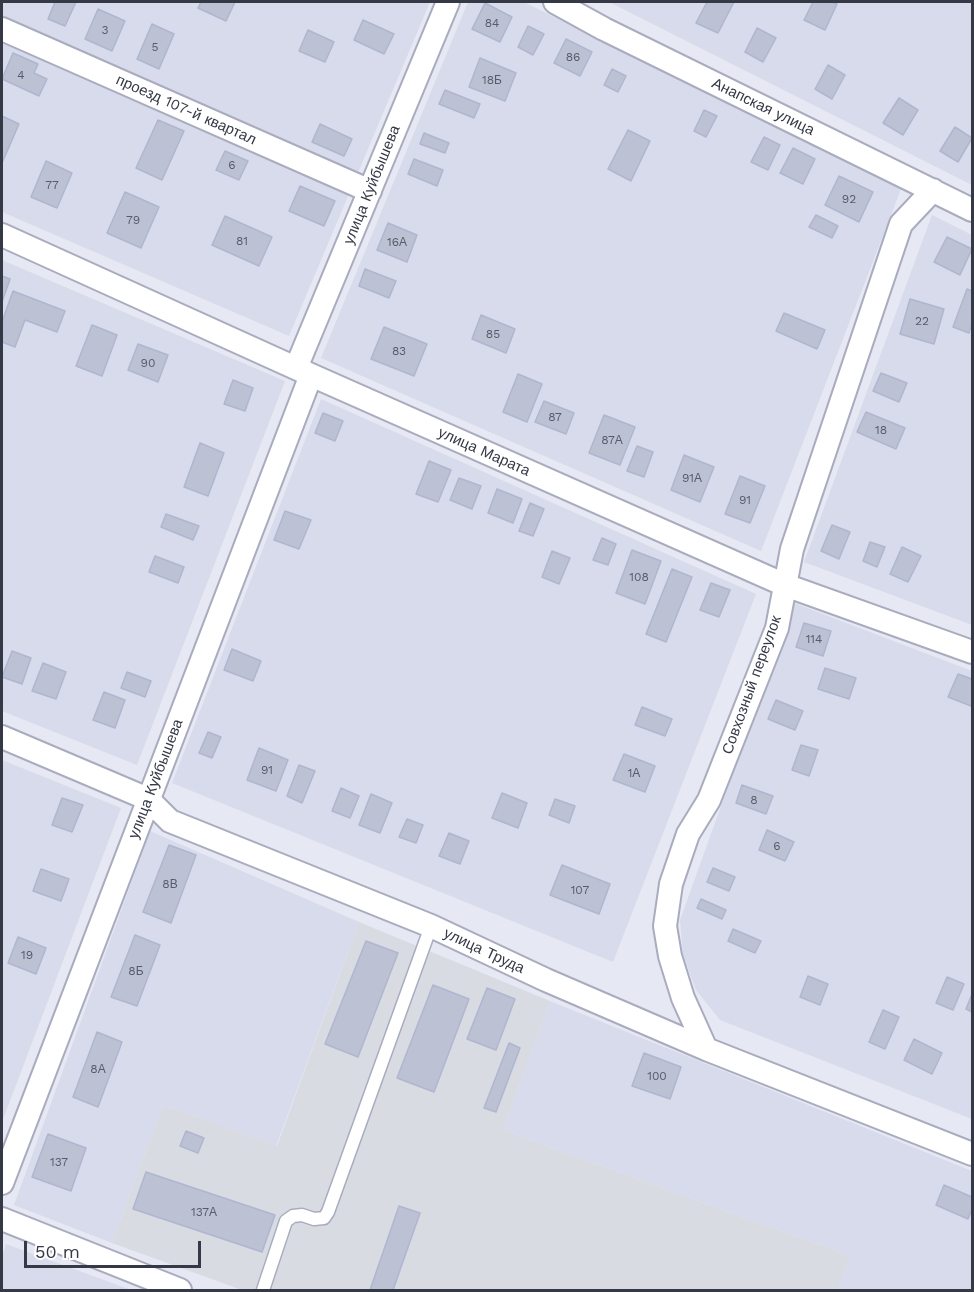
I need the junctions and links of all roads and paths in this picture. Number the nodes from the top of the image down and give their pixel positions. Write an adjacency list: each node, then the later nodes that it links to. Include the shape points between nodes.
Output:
1 (448, 2): 5 (street, улица Куйбышева)
2 (555, 2): 4 (street, Анапская улица)
3 (2, 29): 5 (street, проезд 107-й квартал)
4 (933, 190): 6 (street, Анапская улица); 9 (street, Совхозный переулок, via 901,224 792,549)
5 (370, 191): 8 (street, улица Куйбышева)
6 (972, 210)
7 (2, 235): 8 (street, улица Марата)
8 (304, 372): 9 (street, улица Марата); 12 (street, улица Куйбышева)
9 (785, 585): 10 (street, улица Марата); 14 (street, Совхозный переулок, via 777,628 709,800 688,834 671,884 664,926 670,956 683,998)
10 (972, 652)
11 (2, 737): 12 (street, улица Труда)
12 (148, 799): 13 (street, улица Труда, via 170,821); 16 (street, улица Куйбышева)
13 (431, 926): 14 (street, улица Труда); 19 (lane, via 328,1212 324,1218 302,1215 286,1221)
14 (706, 1049): 15 (street, улица Труда)
15 (972, 1154)
16 (2, 1183)
17 (2, 1219): 18 (street)
18 (180, 1290)
19 (263, 1290)

